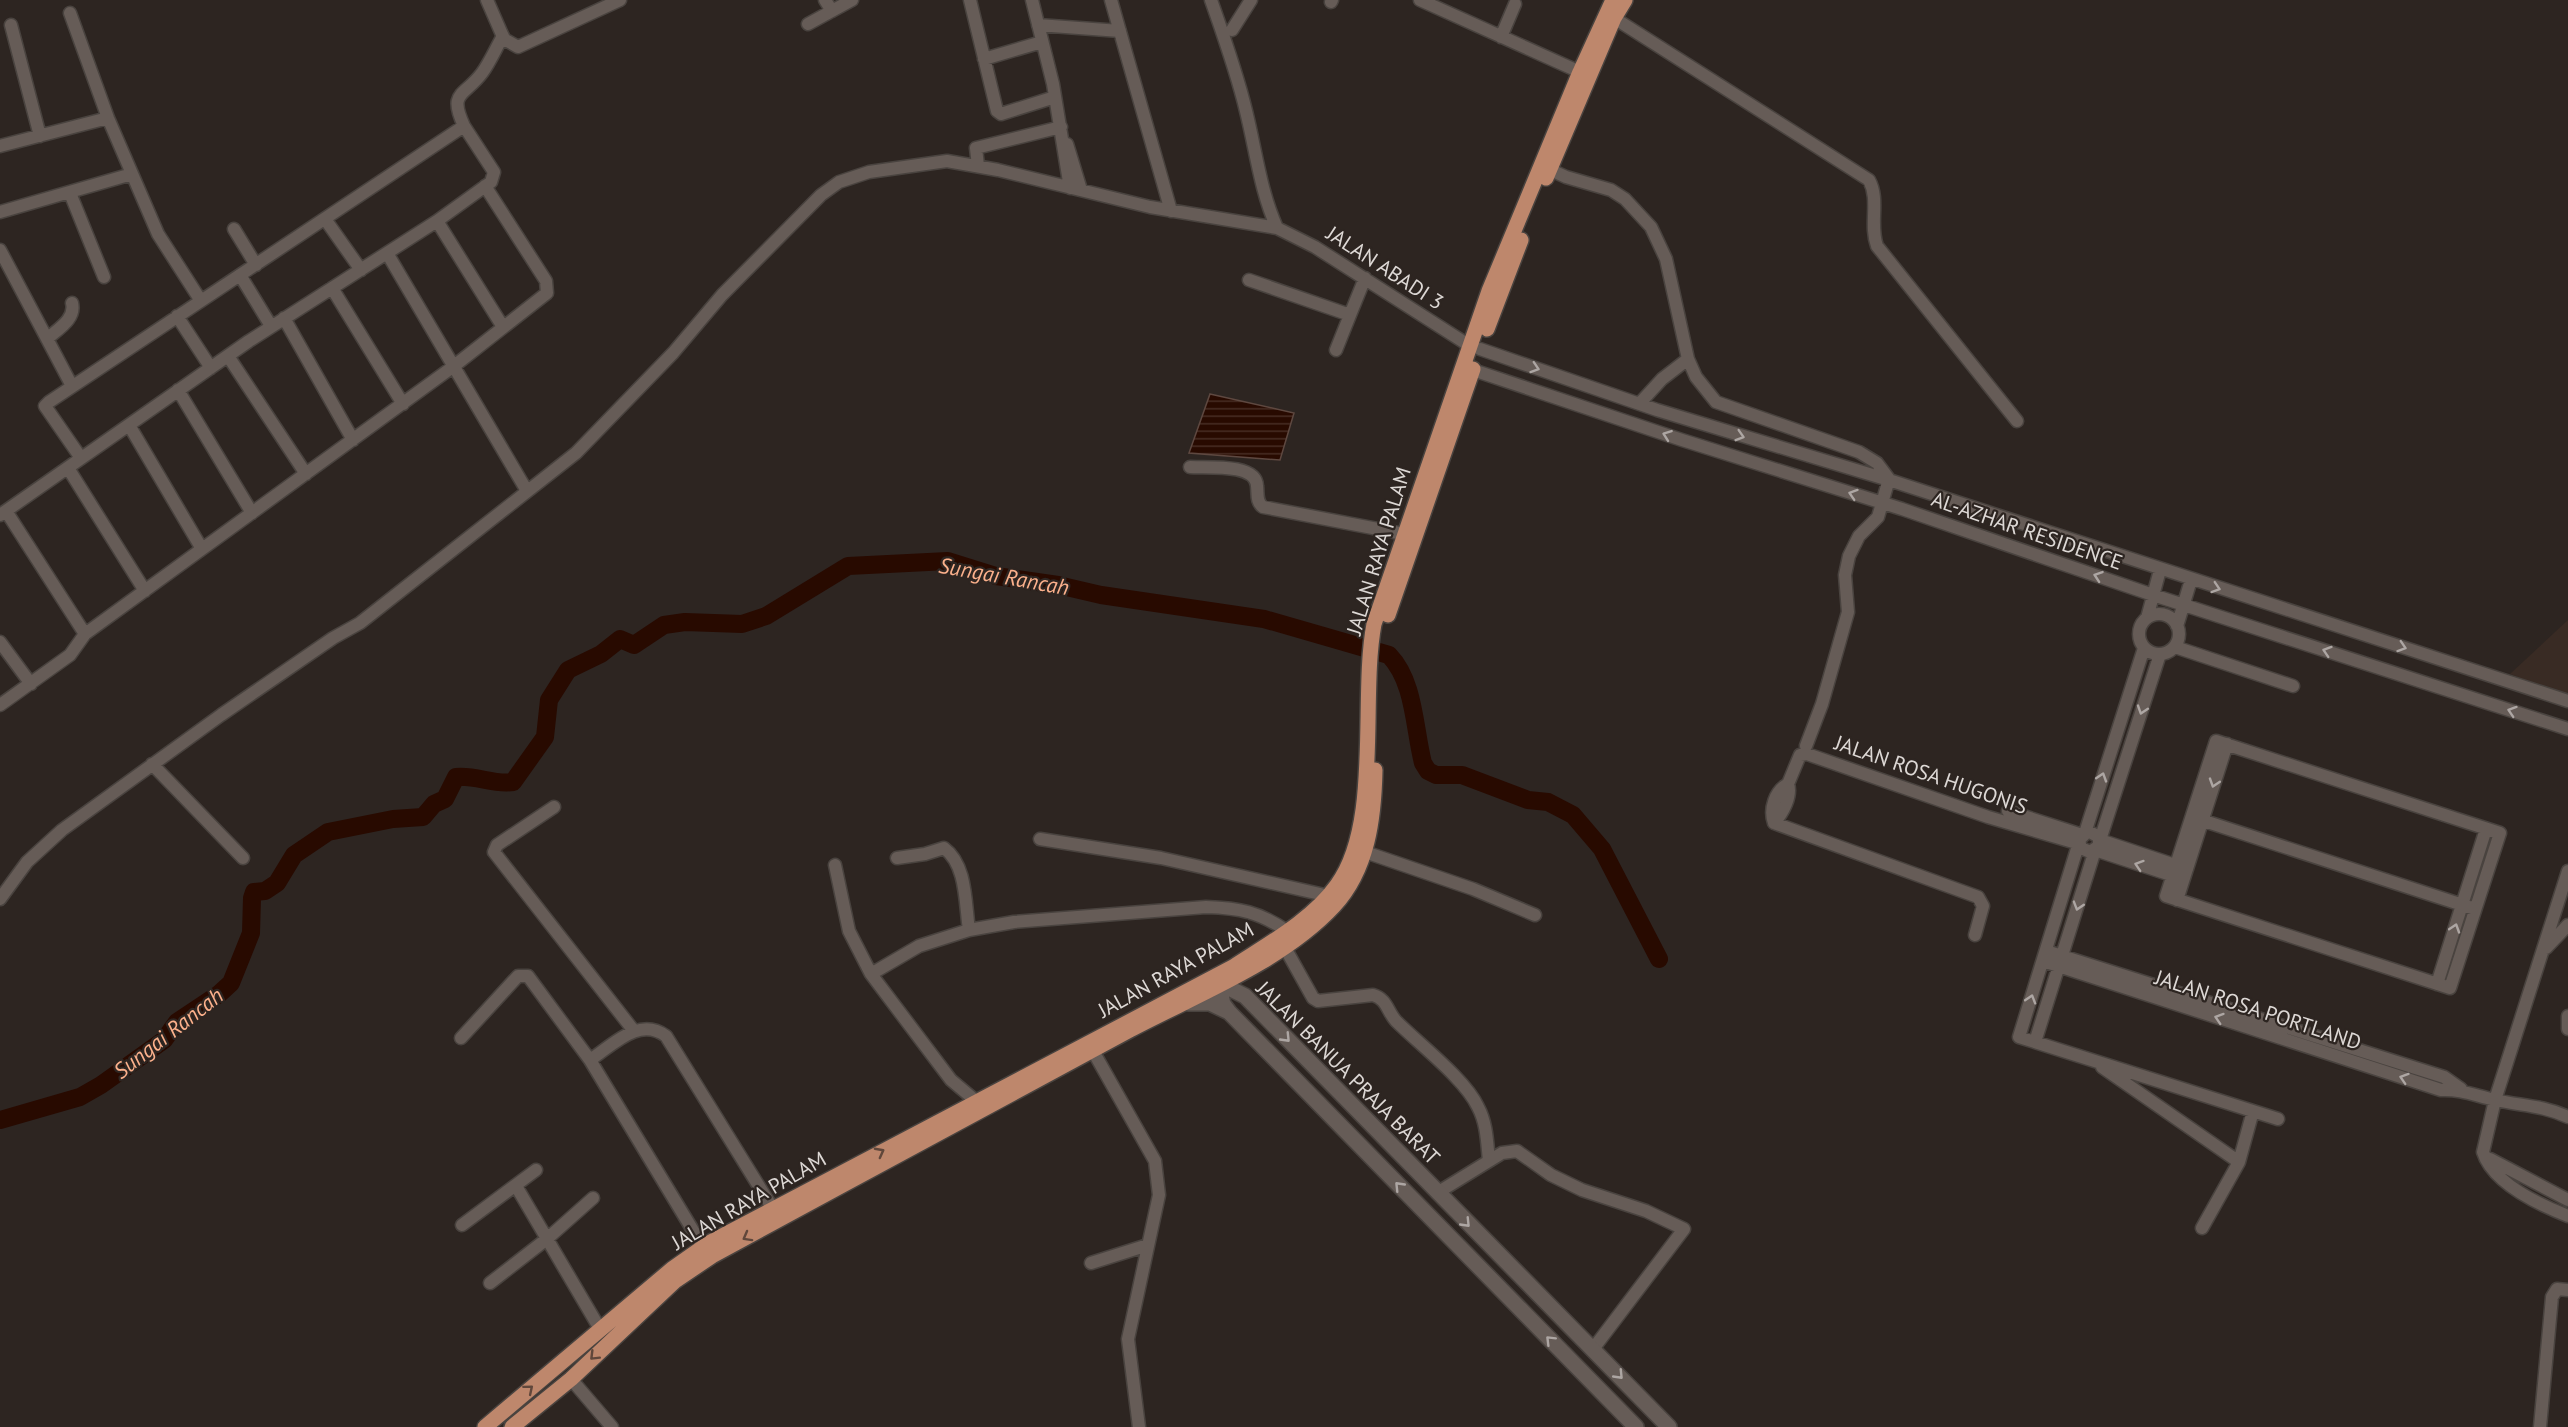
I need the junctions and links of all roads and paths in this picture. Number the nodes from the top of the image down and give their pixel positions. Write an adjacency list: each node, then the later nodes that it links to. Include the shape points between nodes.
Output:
1 (486, 0): 23 (street)
2 (620, 0): 13 (street)
3 (825, 0): 15 (street)
4 (852, 0): 15 (street)
5 (970, 0): 26 (street)
6 (1032, 0): 20 (street)
7 (1112, 0): 22 (street)
8 (1211, 0): 44 (street, via 1234,65 1255,161)
9 (1251, 0): 21 (street)
10 (1613, 0): 27 (main road, JALAN RAYA PALAM)
11 (1624, 0): 17 (main road, JALAN RAYA PALAM)
12 (1425, 1): 24 (street)
13 (605, 3): 23 (street, via 518,47)
14 (1515, 4): 24 (street)
15 (832, 11): 18 (street)
16 (70, 13): 29 (street)
17 (1614, 18): 35 (main road, JALAN RAYA PALAM); 74 (street, via 1869,180 1874,193 1872,228 1877,246)
18 (808, 24)
19 (11, 25): 32 (street)
20 (1038, 25): 22 (street); 25 (street)
21 (1232, 30)
22 (1120, 31): 40 (street)
23 (502, 36): 30 (street, via 481,74 457,99 456,109)
24 (1502, 37): 27 (street)
25 (1042, 42): 26 (street); 28 (street)
26 (984, 59): 28 (street, via 995,108 1001,114)
27 (1580, 72): 35 (main road, JALAN RAYA PALAM)
28 (1055, 98): 31 (street)
29 (108, 118): 32 (street); 36 (street)
30 (464, 126): 37 (street, via 494,172); 42 (street)
31 (1062, 127): 34 (street, via 976,148); 38 (street, via 1071,150)
32 (40, 136): 33 (street)
33 (0, 146)
34 (978, 166): 38 (street, JALAN ABADI 3); 84 (street, JALAN ABADI 3, via 947,161 869,172 839,182 821,195 722,295 673,353 576,453)
35 (1545, 168): 63 (main road, JALAN RAYA PALAM); 66 (street, via 1611,190 1651,227 1666,259)
36 (132, 174): 39 (street); 55 (street, via 158,234)
37 (485, 186): 43 (street); 61 (street, via 548,288)
38 (1076, 189): 40 (street, JALAN ABADI 3)
39 (70, 193): 41 (street); 51 (street)
40 (1171, 211): 44 (street, JALAN ABADI 3)
41 (0, 212)
42 (324, 219): 48 (street); 49 (street)
43 (437, 221): 47 (street); 61 (street)
44 (1276, 228): 52 (street, JALAN ABADI 3, via 1303,239)
45 (234, 229): 48 (street)
46 (0, 250): 62 (street)
47 (387, 253): 49 (street); 67 (street)
48 (256, 265): 50 (street)
49 (361, 270): 54 (street)
50 (240, 275): 55 (street); 60 (street)
51 (104, 277)
52 (1365, 278): 57 (street); 63 (street, JALAN ABADI 3)
53 (1250, 280): 57 (street)
54 (332, 288): 59 (street); 73 (street)
55 (201, 300): 58 (street)
56 (72, 303): 62 (street, via 70,319)
57 (1350, 315): 64 (street)
58 (177, 316): 68 (street); 70 (street)
59 (284, 318): 60 (street); 76 (street)
60 (271, 326): 65 (street)
61 (503, 327): 67 (street)
62 (47, 339): 70 (street)
63 (1475, 347): 69 (main road, JALAN RAYA PALAM); 72 (street, AL-AZHAR RESIDENCE, one-way to 72); 77 (main road, JALAN RAYA PALAM)
64 (1336, 350)
65 (228, 356): 68 (street); 81 (street)
66 (1688, 359): 72 (street, via 1662,378); 82 (street, via 1696,377 1716,402 1859,452 1877,463)
67 (454, 366): 73 (street); 84 (street)
68 (211, 368): 71 (street)
69 (1473, 370): 77 (main road, JALAN RAYA PALAM); 85 (street, AL-AZHAR RESIDENCE, one-way to 69)
70 (72, 386): 78 (street, via 45,406)
71 (178, 390): 75 (street); 88 (street)
72 (1640, 403): 82 (street, AL-AZHAR RESIDENCE, one-way to 82)
73 (403, 404): 76 (street)
74 (2017, 421)
75 (129, 425): 78 (street); 90 (street)
76 (353, 440): 81 (street)
77 (1441, 445): 89 (main road, JALAN RAYA PALAM); 102 (main road, JALAN RAYA PALAM)
78 (81, 458): 80 (street)
79 (1190, 467): 89 (street, via 1249,471 1256,478 1258,502 1263,507)
80 (68, 468): 87 (street); 93 (street)
81 (306, 474): 88 (street)
82 (1889, 480): 83 (street, AL-AZHAR RESIDENCE); 85 (street)
83 (1909, 487): 86 (street); 91 (street, AL-AZHAR RESIDENCE)
84 (527, 491): 113 (street, JALAN ABADI 3, via 360,623)
85 (1884, 504): 86 (street, AL-AZHAR RESIDENCE); 112 (street, via 1849,556 1845,574 1848,612)
86 (1902, 509): 94 (street, AL-AZHAR RESIDENCE, one-way to 86)
87 (3, 513): 98 (street)
88 (252, 513): 90 (street)
89 (1404, 534): 102 (main road, JALAN RAYA PALAM, via 1374,624)
90 (202, 549): 93 (street)
91 (2160, 570): 92 (street, AL-AZHAR RESIDENCE); 94 (street)
92 (2191, 580): 95 (street); 109 (street, AL-AZHAR RESIDENCE, one-way to 109)
93 (145, 591): 98 (street)
94 (2153, 595): 95 (street, AL-AZHAR RESIDENCE); 96 (street)
95 (2184, 604): 97 (street); 111 (street, AL-AZHAR RESIDENCE, one-way to 95)
96 (2147, 618): 97 (street, via 2164,615); 101 (street, via 2138,635)
97 (2177, 626): 100 (street, via 2179,637)
98 (85, 634): 106 (street, via 70,655)
99 (0, 642): 106 (street)
100 (2175, 647): 103 (street); 108 (street)
101 (2144, 648): 103 (street, via 2151,654); 105 (street)
102 (1375, 650): 104 (main road, JALAN RAYA PALAM)
103 (2160, 654): 107 (street)
104 (1374, 668): 121 (main road, JALAN RAYA PALAM, via 1374,801); 128 (main road, JALAN RAYA PALAM, via 1361,824 1345,870)
105 (2133, 680): 107 (street); 119 (street, one-way to 105)
106 (31, 684): 110 (street)
107 (2150, 686): 120 (street, one-way to 120)
108 (2293, 687)
109 (2568, 701)
110 (0, 705)
111 (2568, 729)
112 (1806, 746)
113 (152, 764): 122 (street); 127 (street, JALAN ABADI 3, via 62,830)
114 (554, 807): 149 (street, via 494,852)
115 (2008, 811): 119 (street, JALAN ROSA HUGONIS)
116 (2197, 819): 117 (street, via 2216,741); 126 (street); 129 (street)
117 (2486, 829): 129 (street); 130 (street, via 2500,833)
118 (1040, 839): 128 (street, via 1161,858)
119 (2081, 840): 120 (street, via 2090,852); 120 (street, via 2094,832); 134 (street, JALAN ROSA HUGONIS, via 1988,817 1807,754 1800,755 1773,806 1774,823 1978,897 1983,906); 137 (street)
120 (2098, 845): 126 (street); 138 (street, one-way to 138)
121 (1365, 852): 131 (street); 135 (main road, JALAN RAYA PALAM, via 1336,904)
122 (243, 858)
123 (897, 858): 133 (street, via 944,848 953,854 960,869)
124 (835, 865): 140 (street, via 849,931)
125 (2568, 871): 136 (street)
126 (2180, 872): 141 (street, via 2166,896)
127 (1, 893)
128 (1329, 896): 135 (main road, JALAN RAYA PALAM)
129 (2462, 905): 130 (street); 141 (street, one-way to 129)
130 (2475, 909): 141 (street, via 2450,988)
131 (1535, 915)
132 (2568, 925): 136 (street)
133 (969, 930): 135 (street, via 1014,922 1206,907 1253,912); 140 (street, via 919,945)
134 (1975, 935)
135 (1286, 939): 139 (main road, JALAN RAYA PALAM); 161 (street, via 1313,998 1372,995 1386,1003 1394,1018 1465,1088 1486,1126)
136 (2541, 953): 155 (street)
137 (2045, 956): 138 (street, JALAN ROSA PORTLAND); 151 (street, one-way to 137, via 2019,1036)
138 (2061, 961): 151 (street); 155 (street, JALAN ROSA PORTLAND, via 2441,1090 2461,1089)
139 (1239, 968): 142 (main road, JALAN RAYA PALAM); 143 (main road, JALAN RAYA PALAM); 144 (street, via 1239,988)
140 (870, 974): 156 (street, via 951,1080)
141 (2437, 984)
142 (1219, 987): 143 (street); 144 (street, JALAN BANUA PRAJA BARAT); 145 (main road, JALAN RAYA PALAM); 146 (street, JALAN BANUA PRAJA BARAT)
143 (1193, 988): 156 (main road, JALAN RAYA PALAM)
144 (1245, 996): 166 (street, JALAN BANUA PRAJA BARAT, one-way to 166)
145 (1188, 1003): 146 (street, via 1210,1003); 152 (main road, JALAN RAYA PALAM)
146 (1229, 1012): 186 (street, JALAN BANUA PRAJA BARAT, one-way to 146)
147 (2568, 1016): 148 (street)
148 (2568, 1029)
149 (633, 1031): 154 (street); 169 (street, via 656,1029 673,1044)
150 (461, 1038): 154 (street, via 523,974)
151 (2035, 1041): 153 (street)
152 (1093, 1051): 164 (main road, JALAN RAYA PALAM); 174 (street, via 1155,1161 1159,1195)
153 (2091, 1059): 157 (street); 162 (street)
154 (591, 1060): 175 (street)
155 (2495, 1100): 158 (street, JALAN ROSA PORTLAND, via 2535,1105); 160 (street)
156 (976, 1101): 164 (main road, JALAN RAYA PALAM, one-way to 156)
157 (2253, 1111): 159 (street); 162 (street)
158 (2568, 1117)
159 (2278, 1119)
160 (2484, 1155): 168 (street); 170 (street, via 2516,1191)
161 (1490, 1161): 166 (street); 180 (street, via 1502,1153 1517,1151 1562,1180 1684,1229)
162 (2239, 1162): 172 (street)
163 (536, 1170): 165 (street)
164 (837, 1182): 169 (main road, JALAN RAYA PALAM); 181 (main road, JALAN RAYA PALAM, one-way to 181, via 675,1281)
165 (516, 1186): 171 (street); 173 (street)
166 (1437, 1192): 180 (street, JALAN BANUA PRAJA BARAT, one-way to 180)
167 (593, 1198): 173 (street)
168 (2568, 1200)
169 (773, 1209): 175 (main road, JALAN RAYA PALAM)
170 (2568, 1216)
171 (462, 1225)
172 (2202, 1228)
173 (548, 1238): 177 (street); 179 (street)
174 (1148, 1245): 176 (street); 185 (street, via 1128,1339)
175 (703, 1247): 179 (main road, JALAN RAYA PALAM)
176 (1091, 1263)
177 (490, 1283)
178 (2568, 1290): 188 (street, via 2557,1289 2552,1297)
179 (600, 1329): 182 (main road, JALAN RAYA PALAM, one-way to 179)
180 (1593, 1348): 187 (street, JALAN BANUA PRAJA BARAT, one-way to 187)
181 (571, 1379): 183 (main road, JALAN RAYA PALAM); 184 (street)
182 (485, 1427)
183 (512, 1427)
184 (612, 1427)
185 (1139, 1427)
186 (1636, 1427)
187 (1669, 1427)
188 (2540, 1427)

